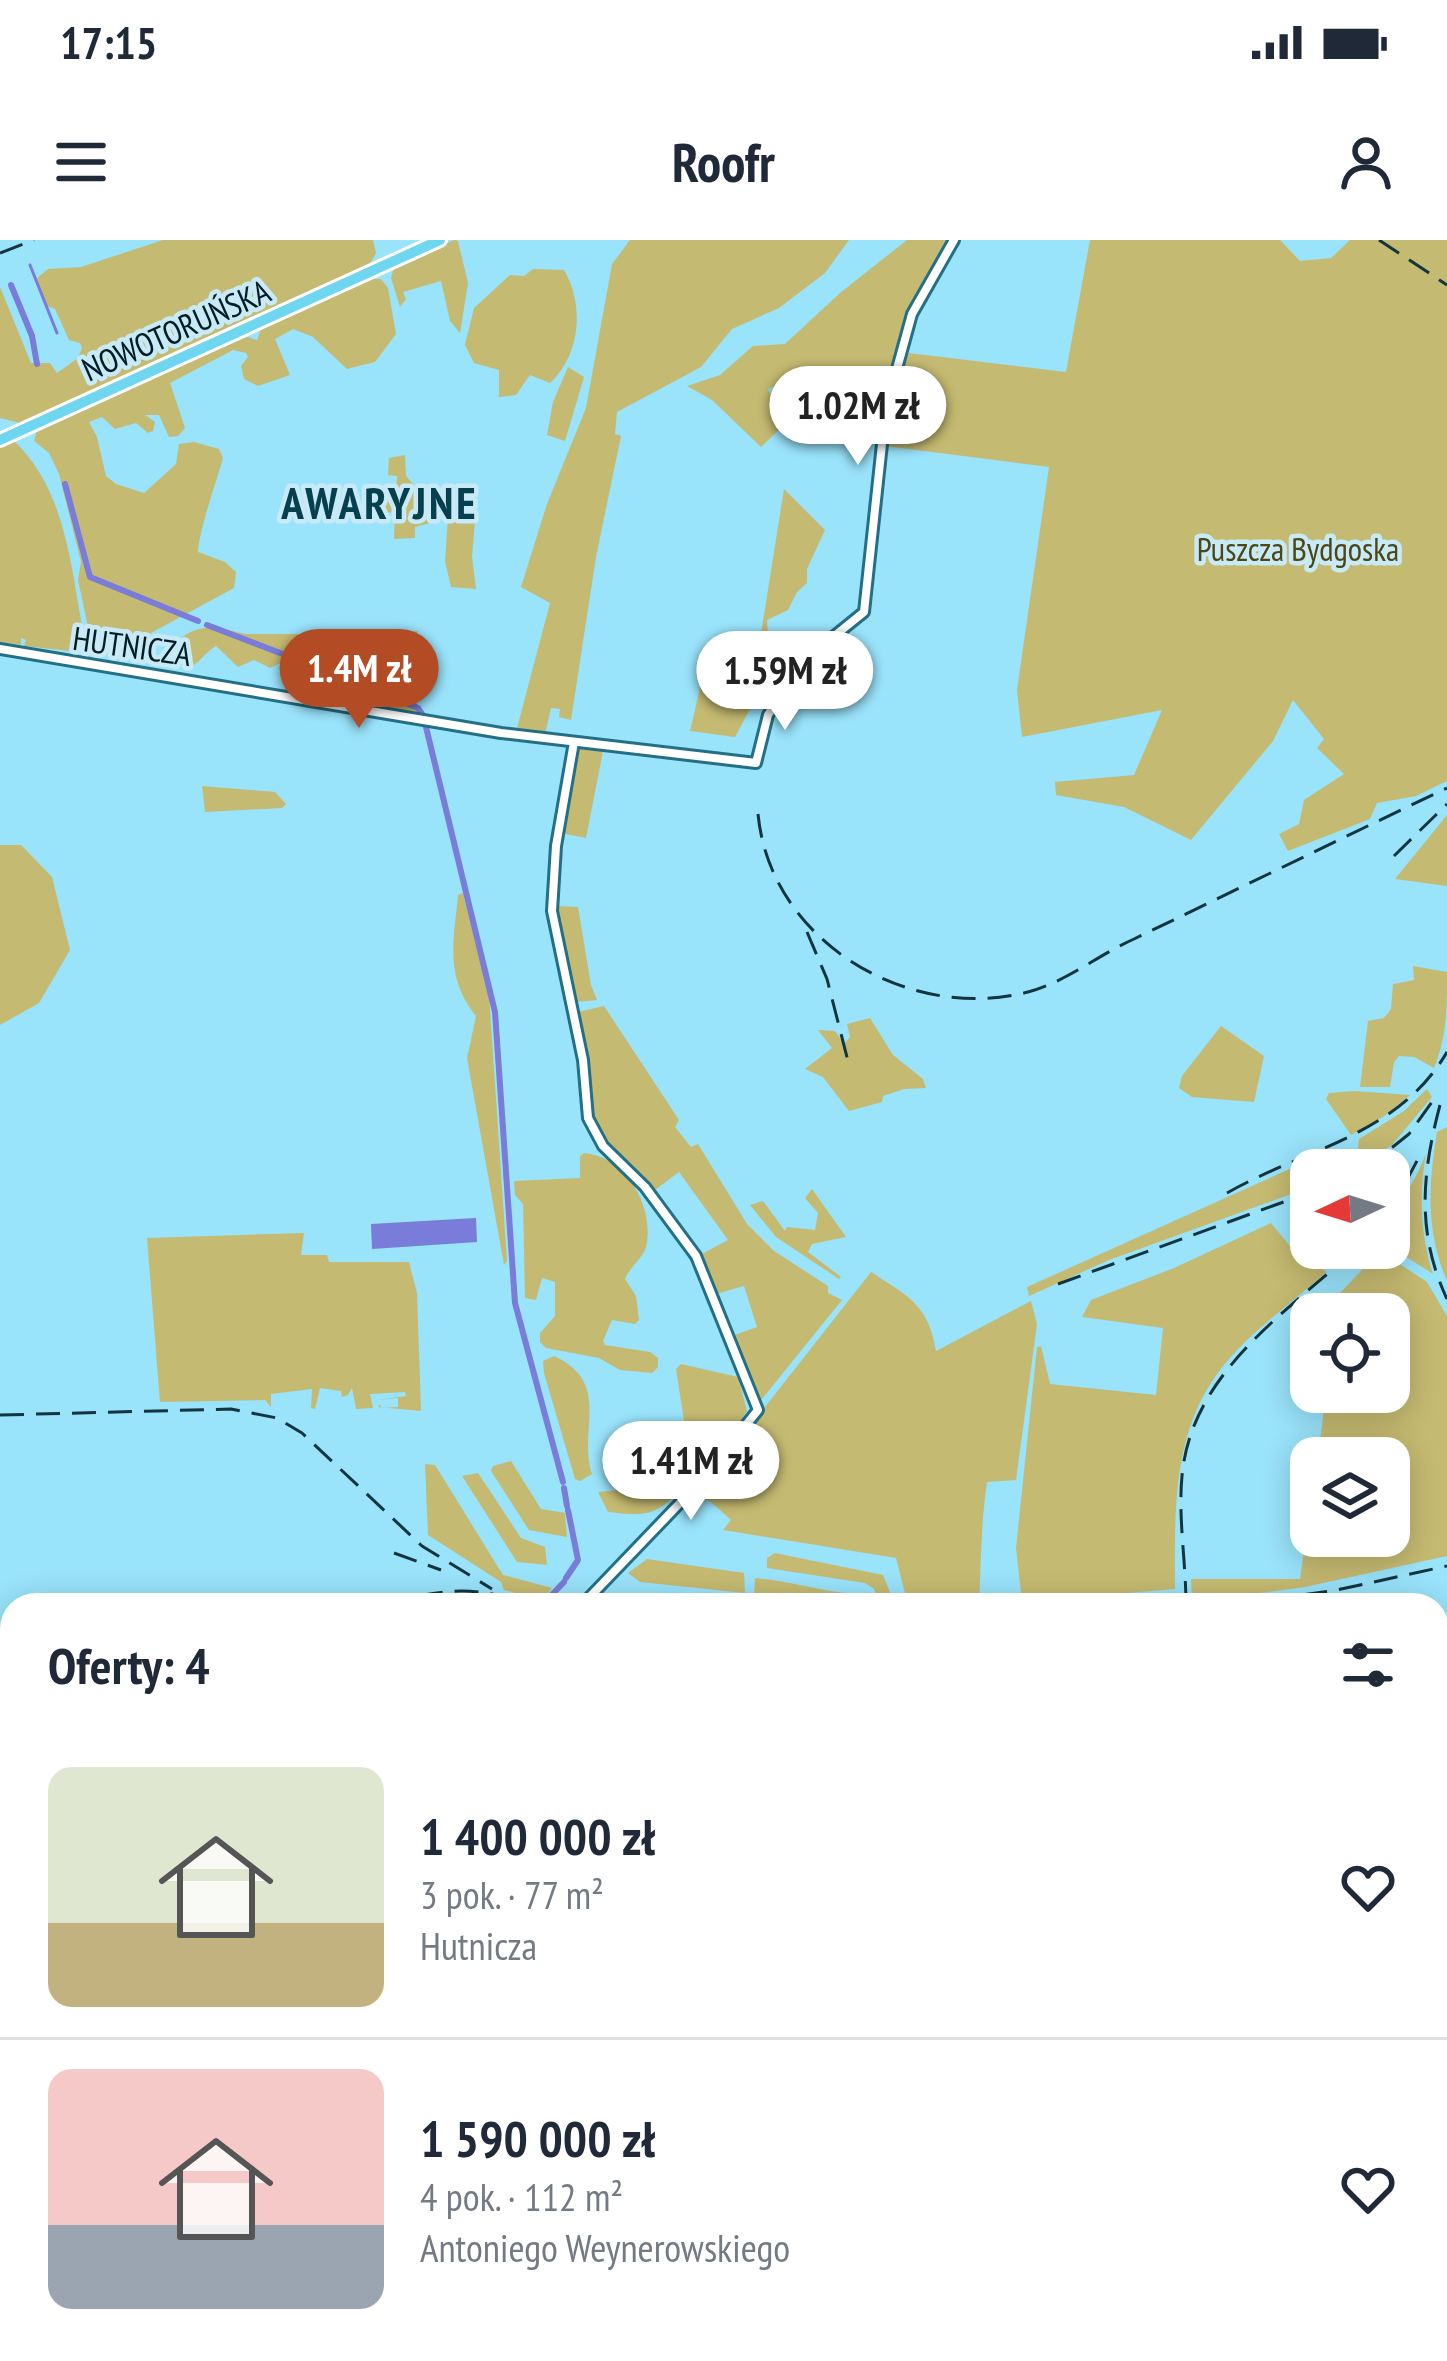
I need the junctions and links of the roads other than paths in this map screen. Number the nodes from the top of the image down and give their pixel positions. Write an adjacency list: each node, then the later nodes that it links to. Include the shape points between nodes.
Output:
1 (440, 240): 3 (main road, NOWOTORUŃSKA)
2 (954, 240): 5 (street, HUTNICZA, via 912,314 895,376 864,612 801,663 768,715 756,763)
3 (0, 440)
4 (0, 649): 5 (street, HUTNICZA)
5 (574, 742): 6 (street, via 552,910 588,1118 696,1256 758,1410)
6 (594, 1593)

